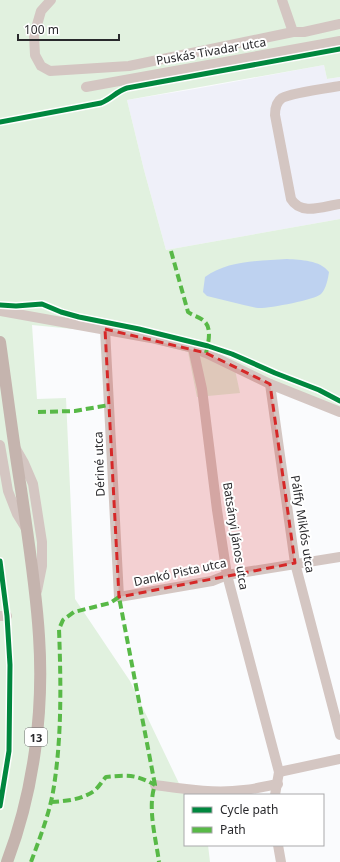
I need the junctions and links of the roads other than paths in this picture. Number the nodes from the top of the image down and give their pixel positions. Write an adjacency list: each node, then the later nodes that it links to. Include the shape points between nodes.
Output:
1 (51, 0): 4 (street, via 41,11 34,35 35,55 41,66 50,71 129,66)
2 (282, 0): 4 (street)
3 (340, 24): 4 (street)
4 (294, 32)
5 (340, 41): 7 (street, Puskás Tivadar utca, via 142,81)
6 (340, 86): 8 (street, via 287,96 278,102 275,115 294,204 300,208 310,209)
7 (86, 87)
8 (340, 204)
9 (0, 311): 10 (street)
10 (105, 330): 12 (street); 24 (street, Dériné utca)
11 (0, 342): 13 (main road, 13)
12 (193, 348): 14 (street); 22 (street, Batsányi János utca, via 202,389)
13 (5, 375): 15 (street); 18 (main road, 13)
14 (270, 384): 16 (street); 21 (street, Pálffy Miklós utca)
15 (0, 389)
16 (340, 412)
17 (0, 445): 19 (street, via 8,491)
18 (14, 447): 19 (main road, 13); 23 (street, via 33,484 42,542 42,566)
19 (27, 530): 23 (main road, 13)
20 (340, 557): 21 (street, Dankó Pista utca)
21 (295, 563): 22 (street, Dankó Pista utca); 25 (street, Pálffy Miklós utca)
22 (227, 575): 24 (street, Dankó Pista utca, via 212,581); 27 (street, Batsányi János utca)
23 (36, 597): 32 (main road, 13, via 40,675 36,731 28,788)
24 (119, 597)
25 (340, 735)
26 (340, 759): 27 (street)
27 (279, 772): 28 (street, Batsányi János utca)
28 (278, 784): 29 (street, via 243,790 213,791); 30 (street, Batsányi János utca)
29 (155, 785)
30 (276, 794)
31 (278, 846): 33 (street)
32 (7, 862)
33 (281, 862)

